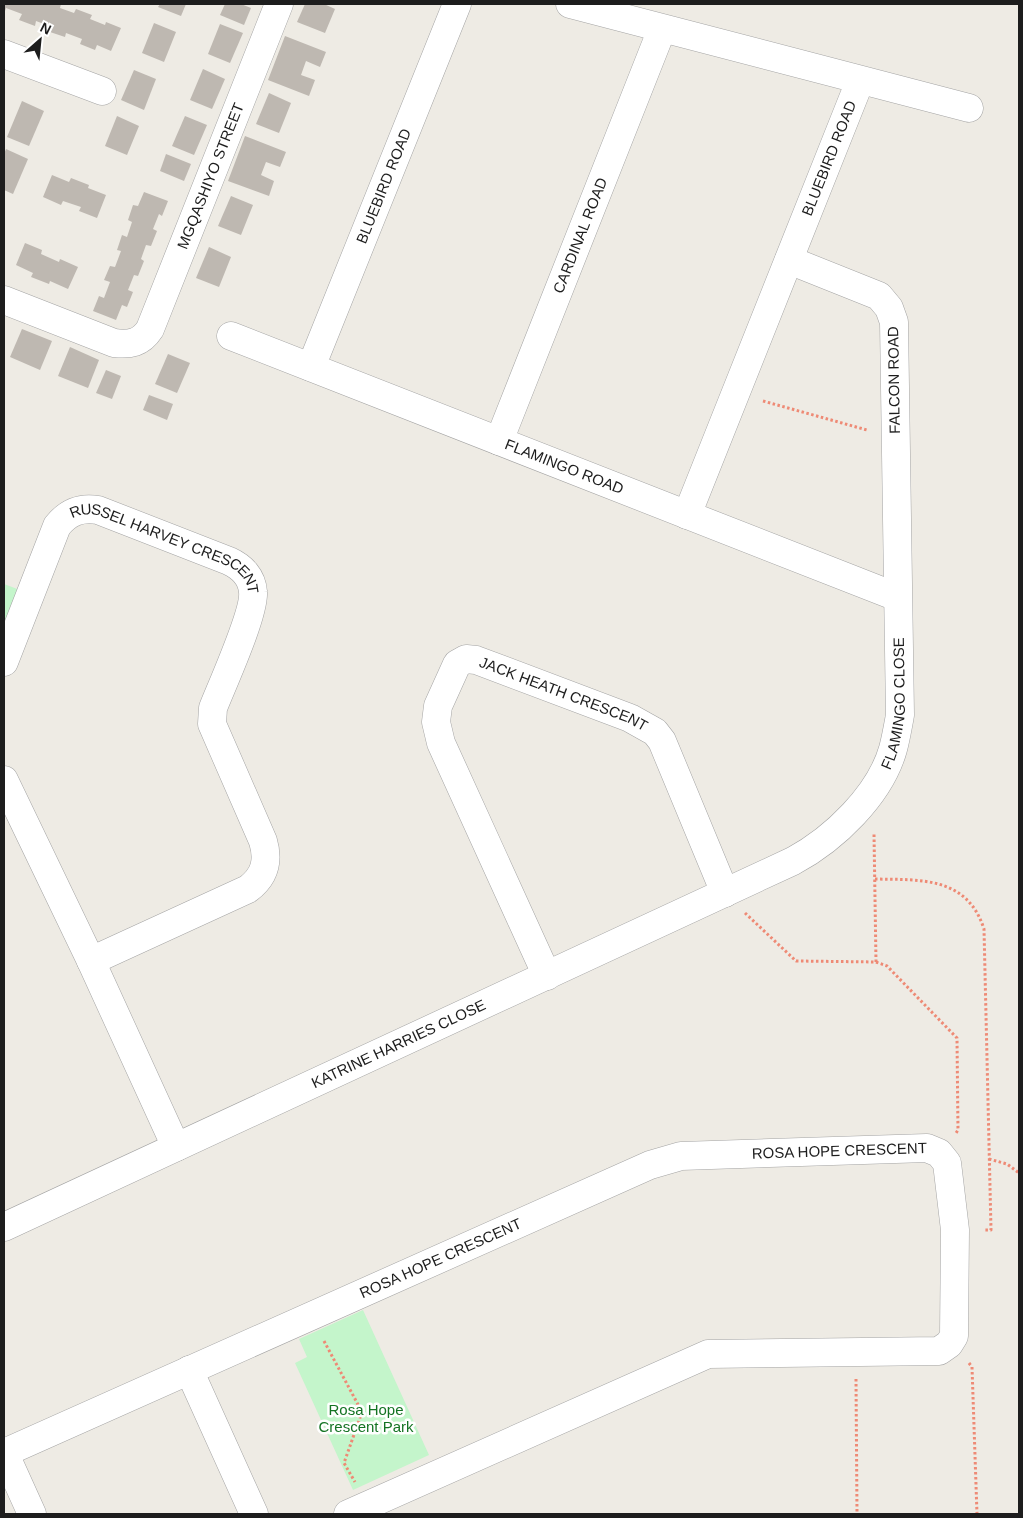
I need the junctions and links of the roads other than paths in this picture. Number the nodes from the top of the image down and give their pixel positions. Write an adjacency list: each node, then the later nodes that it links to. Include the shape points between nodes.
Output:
1 (279, 4): 10 (street, MGQASHIYO STREET, via 144,338 126,345 114,342)
2 (457, 4): 12 (street, BLUEBIRD ROAD)
3 (570, 4): 4 (street, BLUEBIRD ROAD)
4 (662, 29): 6 (street, BLUEBIRD ROAD); 13 (street, CARDINAL ROAD)
5 (4, 54): 7 (street)
6 (860, 81): 8 (street); 9 (street, BLUEBIRD ROAD)
7 (102, 92)
8 (969, 108)
9 (789, 260): 14 (street, FALCON ROAD, via 879,296 889,308 894,322); 15 (street, BLUEBIRD ROAD)
10 (4, 300)
11 (231, 336): 12 (street, FLAMINGO ROAD)
12 (311, 368): 13 (street, FLAMINGO ROAD)
13 (499, 441): 15 (street, FLAMINGO ROAD)
14 (896, 506): 16 (street, FLAMINGO CLOSE)
15 (687, 515): 16 (street, FLAMINGO ROAD)
16 (897, 597): 19 (street, FLAMINGO CLOSE, via 900,715 893,750 880,777 837,832 818,848)
17 (4, 662): 21 (street, RUSSEL HARVEY CRESCENT, via 58,526 78,510 98,510 229,561 242,569 252,582 253,602 211,715 215,733 263,841 266,858 261,876 248,889)
18 (4, 780): 21 (street)
19 (794, 861): 20 (street, KATRINE HARRIES CLOSE)
20 (734, 902): 22 (street, KATRINE HARRIES CLOSE); 22 (street, JACK HEATH CRESCENT, via 662,741 655,732 630,718 466,658 457,664 438,706 436,722 441,743)
21 (91, 961): 23 (street)
22 (547, 976): 23 (street, KATRINE HARRIES CLOSE)
23 (176, 1147): 24 (street, KATRINE HARRIES CLOSE)
24 (4, 1227)
25 (189, 1370): 26 (street, ROSA HOPE CRESCENT); 27 (street, ROSA HOPE CRESCENT, via 650,1165 681,1156 927,1148 939,1153 947,1164 954,1220 954,1336 939,1351 708,1354); 29 (street)
26 (4, 1452): 28 (street)
27 (358, 1510)
28 (32, 1514)
29 (254, 1514)

